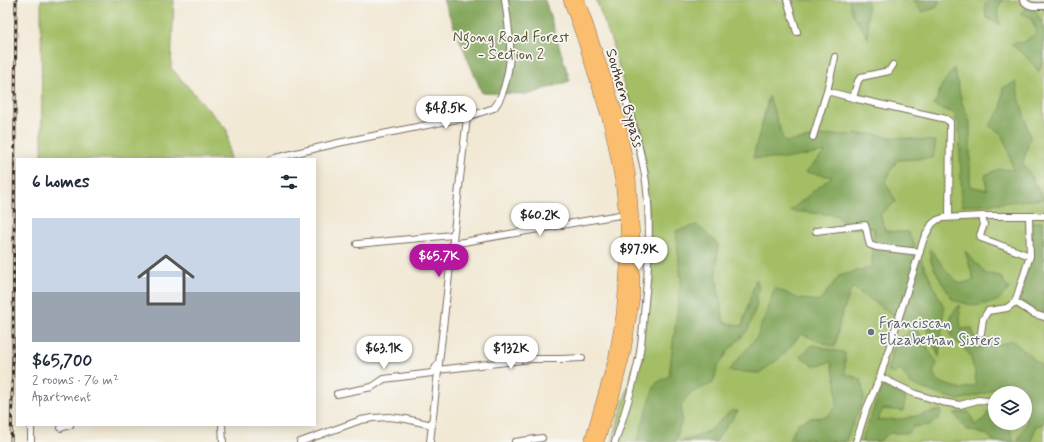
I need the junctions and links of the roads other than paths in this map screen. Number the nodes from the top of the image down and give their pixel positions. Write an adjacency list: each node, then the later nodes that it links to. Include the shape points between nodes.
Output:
1 (505, 0): 13 (street, via 510,50 505,87 494,108)
2 (569, 0): 16 (highway, Southern Bypass, via 609,122 621,182)
3 (579, 0): 48 (highway, Southern Bypass, via 619,119 630,177 634,238 634,297 625,351)
4 (787, 0): 7 (street)
5 (1023, 0): 6 (street, via 1028,6)
6 (1044, 6)
7 (797, 32)
8 (835, 57): 10 (street)
9 (893, 65): 11 (street, via 889,72 861,77)
10 (827, 91): 11 (street); 14 (street)
11 (853, 98): 20 (street, via 950,122)
12 (626, 100): 49 (street, via 646,181 648,265 638,362)
13 (466, 117): 15 (street); 22 (street)
14 (813, 137)
15 (275, 158)
16 (624, 214): 24 (street); 47 (highway, Southern Bypass, via 626,267 622,315 614,360)
17 (982, 216): 18 (street); 20 (street); 26 (street, via 984,225 981,238)
18 (1029, 216): 19 (street); 26 (street)
19 (1044, 216)
20 (949, 217): 25 (street, via 932,224)
21 (816, 230): 25 (street, via 865,225 870,245)
22 (453, 235): 23 (street); 24 (street)
23 (357, 244)
24 (452, 244): 31 (street)
25 (920, 252): 33 (street)
26 (1030, 256): 27 (street)
27 (1015, 302): 28 (street); 29 (street, via 1007,308 988,312)
28 (1044, 317)
29 (981, 333)
30 (582, 358): 32 (street, via 531,359)
31 (439, 363): 32 (street); 34 (street, via 432,373 384,379 372,387)
32 (438, 370): 36 (street)
33 (880, 377): 35 (street, via 913,393 942,402 960,405 978,400); 50 (street)
34 (337, 394)
35 (988, 401)
36 (432, 425): 44 (street, via 406,419 373,418); 45 (street)
37 (31, 426): 42 (street)
38 (67, 426): 40 (street)
39 (222, 426): 43 (street)
40 (61, 428)
41 (542, 438): 46 (street)
42 (31, 442)
43 (223, 442)
44 (300, 442)
45 (430, 442)
46 (515, 442)
47 (590, 442)
48 (598, 442)
49 (615, 442)
50 (856, 442)

